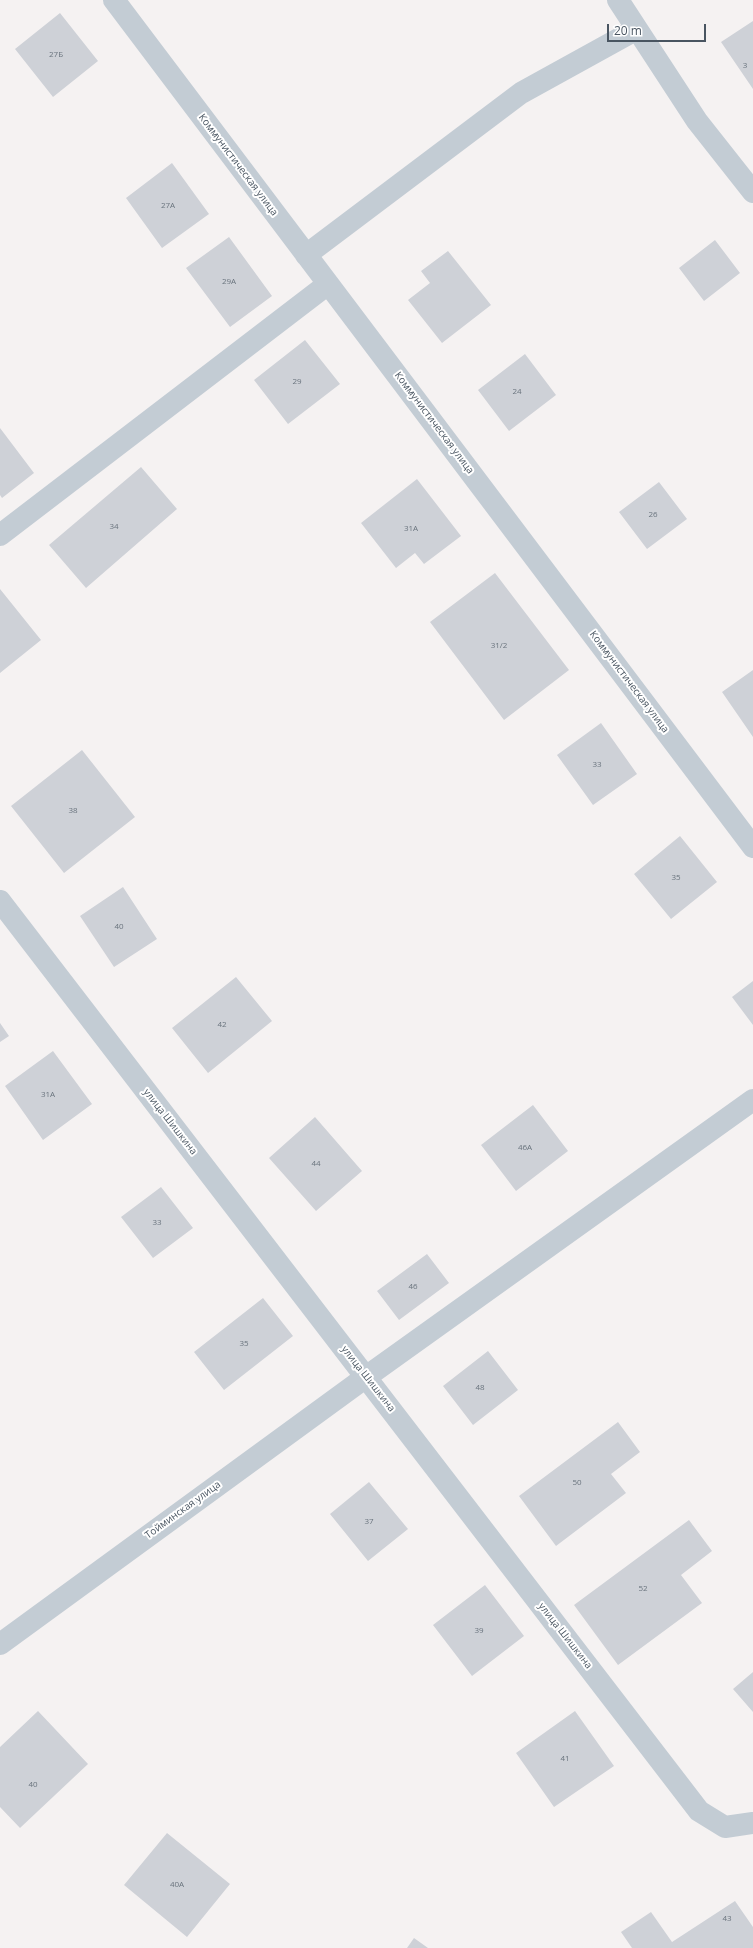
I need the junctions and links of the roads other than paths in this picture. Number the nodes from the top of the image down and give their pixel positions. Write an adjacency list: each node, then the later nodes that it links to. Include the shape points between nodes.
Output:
1 (114, 0): 5 (street, Коммунистическая улица)
2 (618, 0): 3 (street)
3 (637, 29): 4 (street, via 697,121); 5 (street, via 521,93)
4 (753, 192)
5 (306, 255): 6 (street, Коммунистическая улица)
6 (328, 284): 7 (street); 8 (street, Коммунистическая улица)
7 (0, 536)
8 (753, 847)
9 (0, 901): 11 (street, улица Шишкина)
10 (753, 1100): 11 (street, Тойминская улица)
11 (366, 1377): 12 (street, Тойминская улица); 13 (street, улица Шишкина, via 699,1811 725,1827)
12 (0, 1644)
13 (753, 1823)

